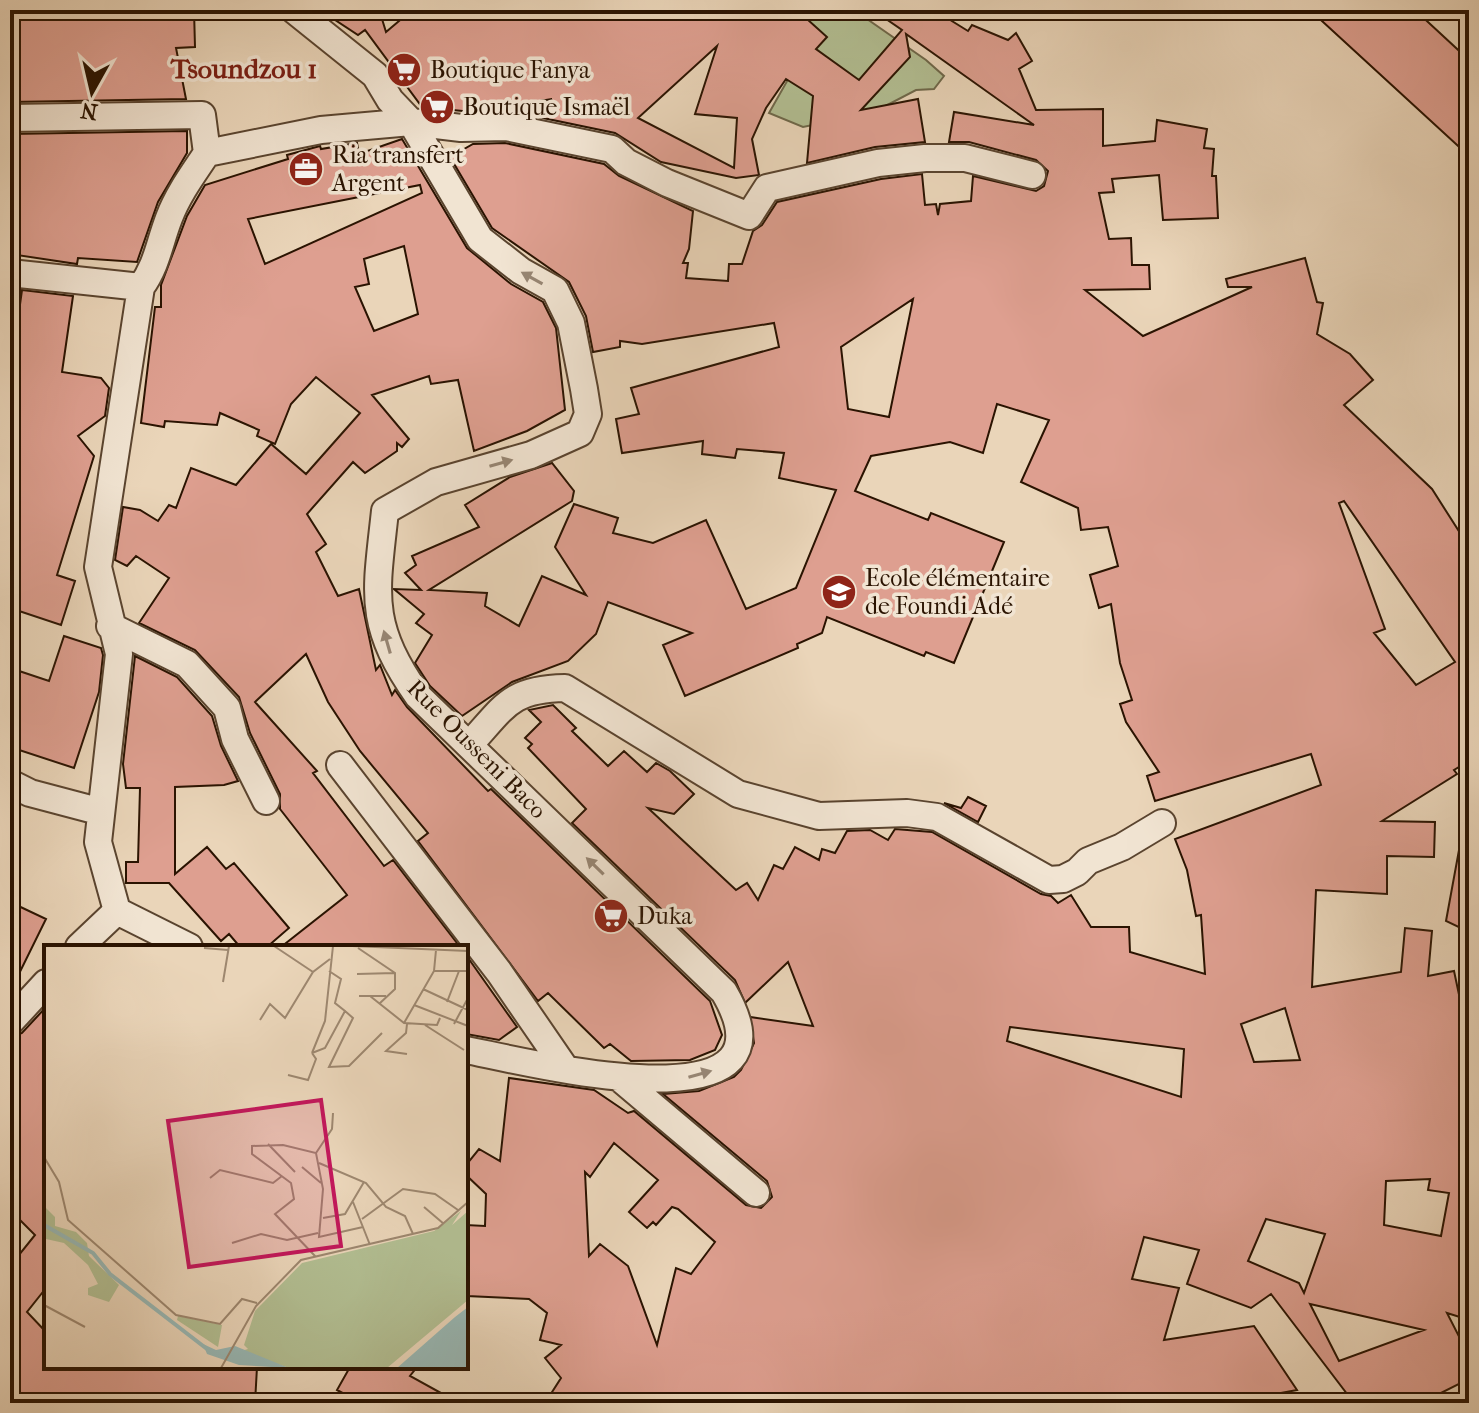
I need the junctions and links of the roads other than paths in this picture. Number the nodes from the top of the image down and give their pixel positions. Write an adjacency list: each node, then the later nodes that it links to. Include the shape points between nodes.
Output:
1 (294, 10): 3 (street, Rue Ousseni Baco, via 375,75)
2 (10, 118): 4 (street, via 202,115)
3 (411, 122): 4 (street, via 321,130); 5 (street, via 506,127 612,149 667,183 749,216 767,188 878,163 965,158); 9 (street, Rue Ousseni Baco, one-way to 3, via 418,696 392,659 376,601 385,511 436,482 531,455 580,433 588,414 571,323 555,290 480,239)
4 (207, 153): 7 (street, via 180,192 155,268)
5 (1032, 175)
6 (10, 273): 7 (street)
7 (141, 287): 8 (street, via 98,567)
8 (110, 626): 12 (street, via 187,664 227,708 235,739); 13 (street, via 119,670)
9 (470, 744): 14 (street, via 515,696 565,688 738,794 819,816 937,817 1049,880 1077,872 1088,861); 22 (street, Rue Ousseni Baco, one-way to 9, via 688,1078 718,1069 732,1055 741,1032 736,1013 724,992)
10 (340, 765): 21 (street, via 499,972)
11 (10, 783): 13 (street)
12 (266, 801)
13 (98, 811): 15 (street, via 98,842)
14 (1162, 823)
15 (117, 911): 16 (street); 17 (street)
16 (81, 945)
17 (185, 945)
18 (44, 985): 19 (street)
19 (10, 1022)
20 (468, 1050): 21 (street, Rue Ousseni Baco)
21 (565, 1068): 22 (street, Rue Ousseni Baco)
22 (622, 1080): 23 (street)
23 (756, 1193)

